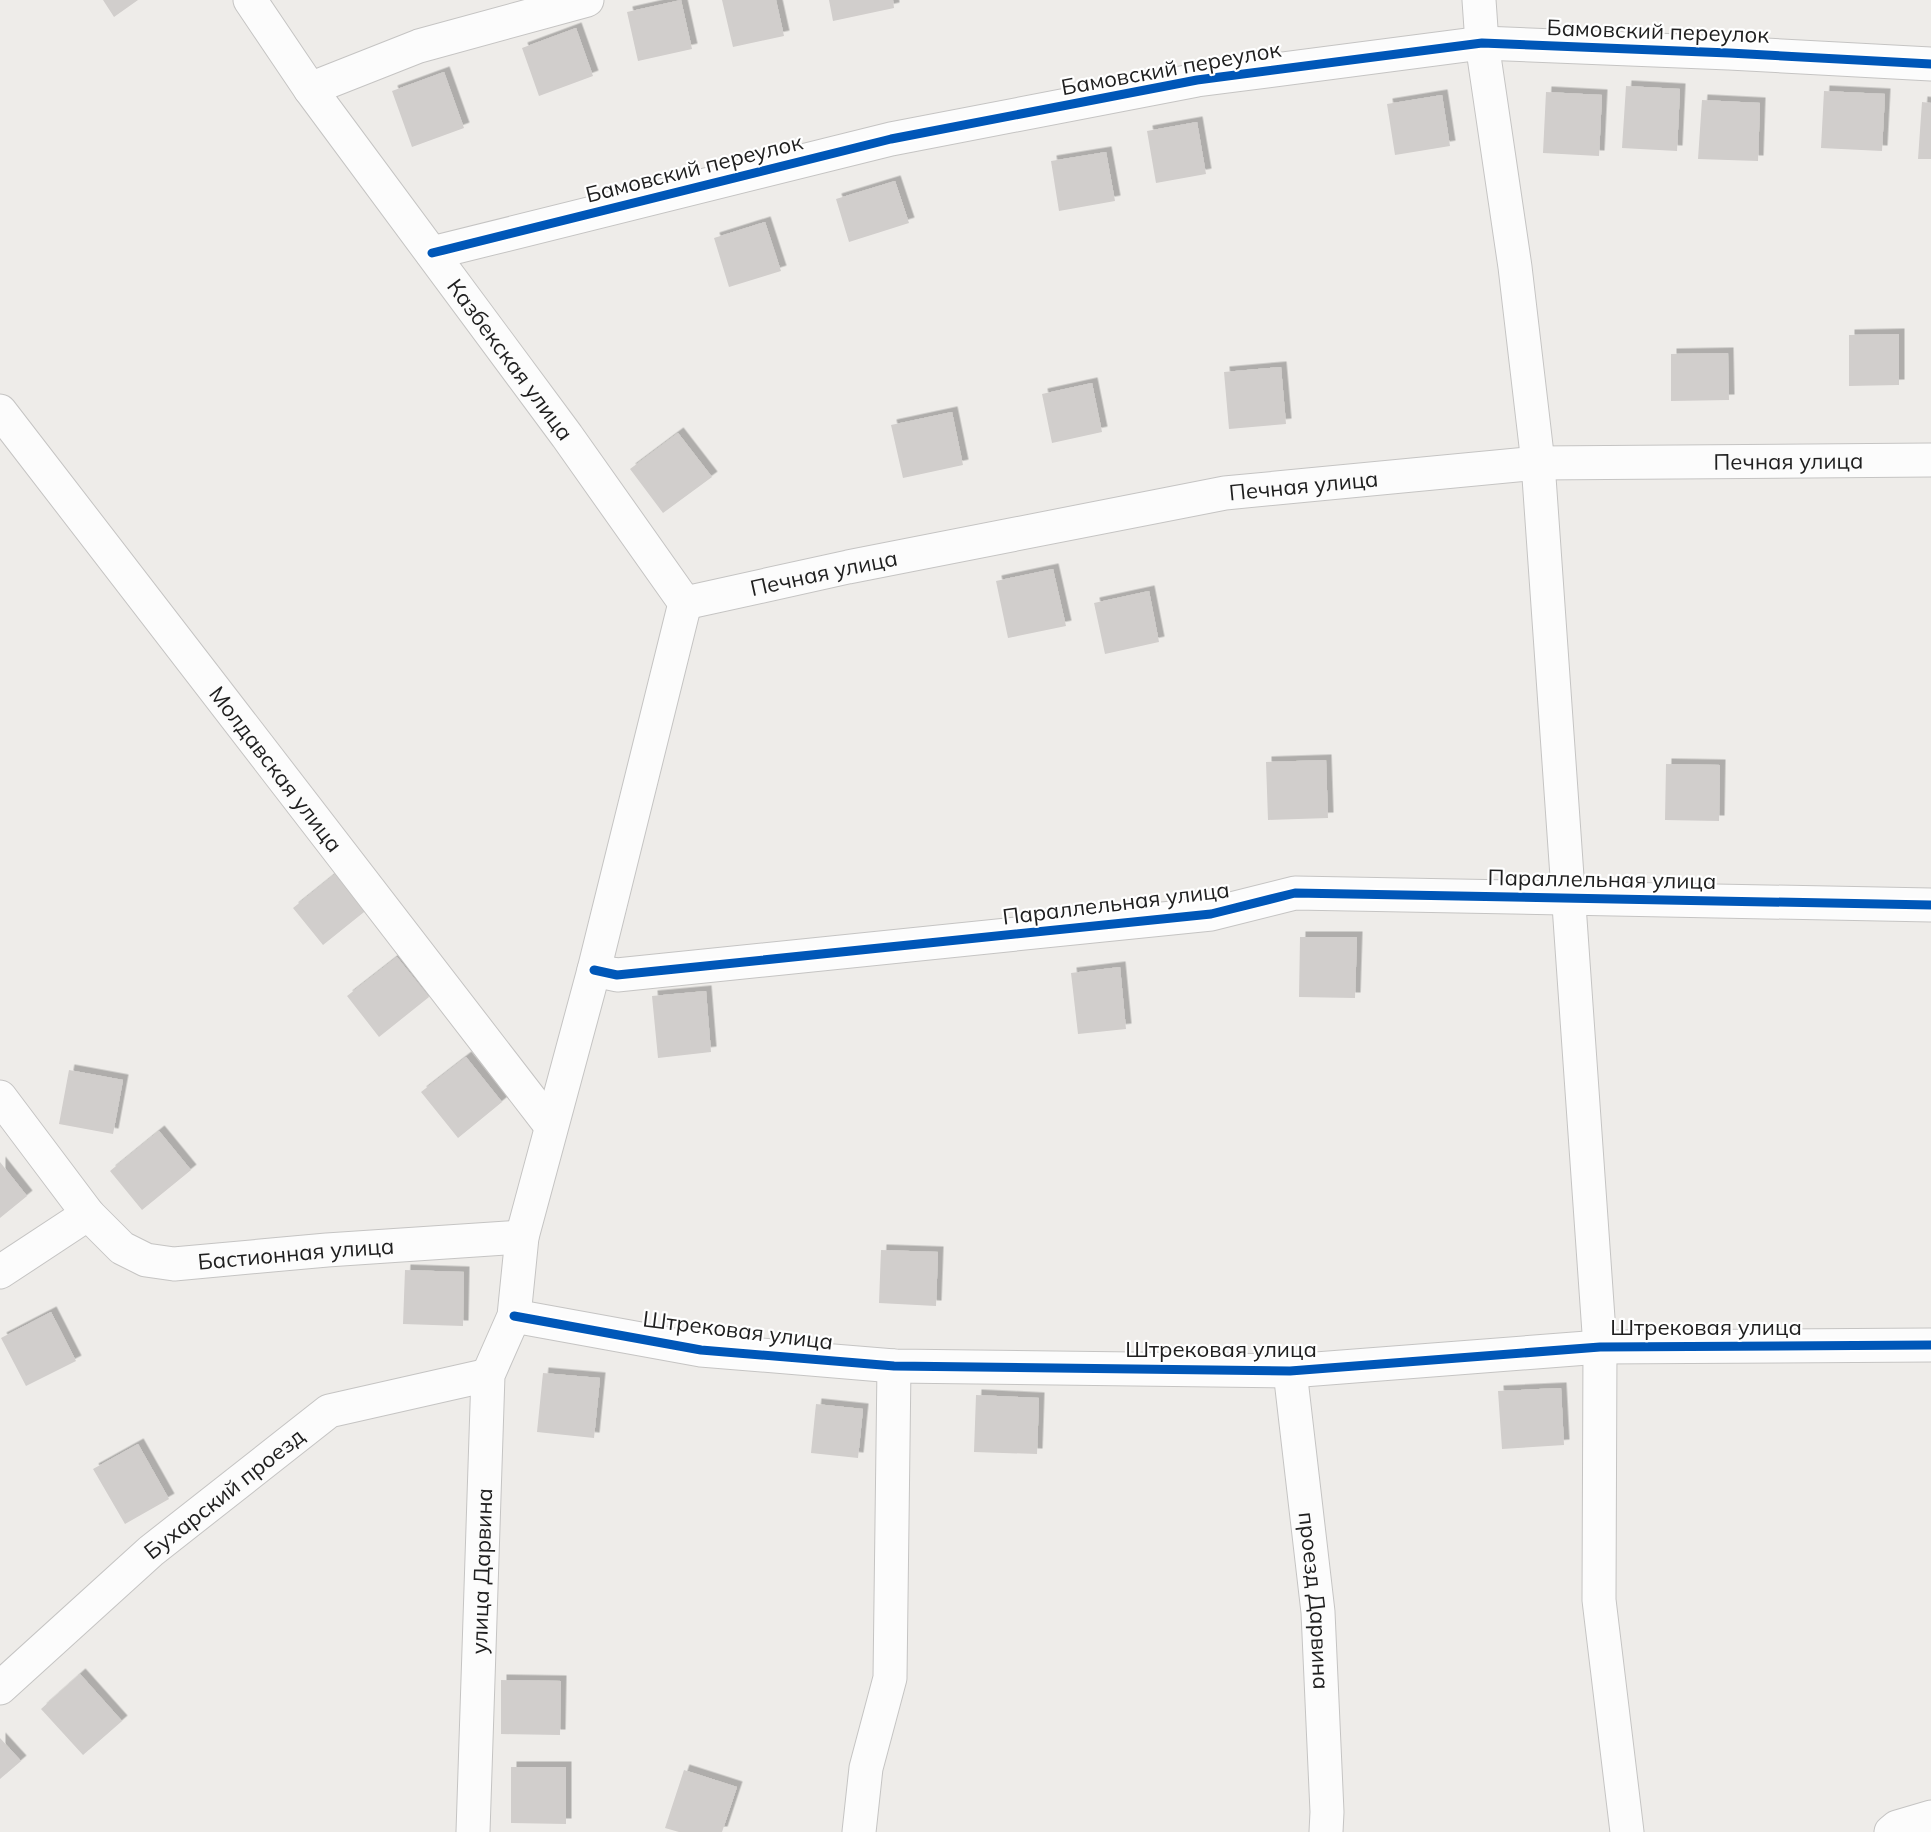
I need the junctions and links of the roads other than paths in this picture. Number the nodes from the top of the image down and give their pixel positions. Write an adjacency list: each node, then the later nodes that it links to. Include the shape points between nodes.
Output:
1 (250, 0): 6 (street, Казбекская улица)
2 (587, 0): 6 (street, via 419,46)
3 (1479, 0): 4 (street)
4 (1482, 43): 5 (street, Бамовский переулок); 7 (street, Бамовский переулок, via 1197,80 903,137); 10 (street, via 1515,267)
5 (1931, 64)
6 (310, 89): 7 (street, Казбекская улица)
7 (432, 253): 11 (street, Казбекская улица)
8 (0, 411): 16 (street, Молдавская улица)
9 (1931, 460): 10 (street, Печная улица)
10 (1538, 463): 11 (street, Печная улица, via 1225,493); 12 (street)
11 (685, 603): 14 (street, улица Дарвина)
12 (1567, 898): 13 (street, Параллельная улица); 14 (street, Параллельная улица, via 1295,893 1211,914 617,975); 22 (street)
13 (1931, 906)
14 (594, 970): 16 (street, улица Дарвина)
15 (0, 1097): 17 (street, Бастионная улица)
16 (551, 1126): 18 (street, улица Дарвина)
17 (88, 1214): 18 (street, Бастионная улица, via 122,1248 146,1260 174,1264); 19 (street)
18 (522, 1237): 20 (street, улица Дарвина)
19 (0, 1272)
20 (514, 1316): 23 (street, Штрековая улица, via 701,1350); 25 (street, улица Дарвина)
21 (1931, 1345): 22 (street, Штрековая улица)
22 (1600, 1347): 24 (street, Штрековая улица); 31 (street, via 1599,1600)
23 (894, 1366): 24 (street, Штрековая улица); 29 (street, via 890,1678 866,1768)
24 (1290, 1371): 30 (street, проезд Дарвина, via 1317,1612)
25 (488, 1375): 26 (street, Бухарский проезд, via 329,1411 151,1551); 28 (street, улица Дарвина)
26 (0, 1688)
27 (1931, 1817): 32 (street)
28 (473, 1832)
29 (859, 1832)
30 (1326, 1832)
31 (1627, 1832)
32 (1891, 1832)

